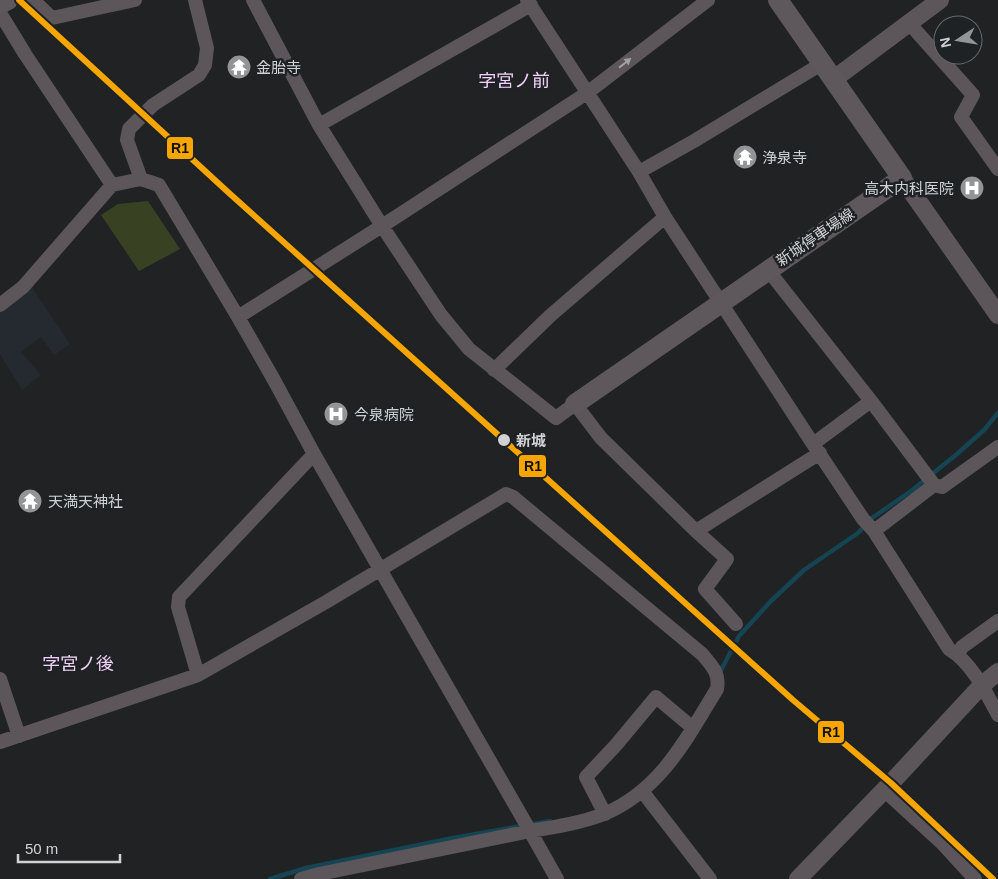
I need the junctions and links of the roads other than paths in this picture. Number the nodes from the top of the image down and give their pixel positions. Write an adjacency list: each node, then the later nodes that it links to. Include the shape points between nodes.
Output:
1 (8, 0): 10 (main road)
2 (32, 0): 3 (street, via 52,18)
3 (135, 0)
4 (194, 0): 19 (street, via 207,48 204,66 199,75 153,105 129,129 127,140)
5 (253, 0): 15 (street)
6 (708, 0): 14 (street, one-way to 6)
7 (778, 0): 13 (main road)
8 (940, 0): 12 (street)
9 (529, 3): 14 (street); 15 (street)
10 (0, 4)
11 (0, 12): 20 (street)
12 (909, 23): 13 (street); 16 (street, via 973,95 961,117)
13 (828, 71): 17 (street); 18 (main road)
14 (586, 93): 17 (street); 22 (street)
15 (319, 125): 22 (street)
16 (998, 168)
17 (639, 172): 21 (street)
18 (902, 178): 23 (main road, 新城停車場線); 26 (street)
19 (141, 179): 20 (street); 27 (street, via 159,184)
20 (112, 185): 25 (street, via 23,287)
21 (665, 216): 24 (street); 28 (street, via 551,315)
22 (382, 226): 27 (street); 28 (street, via 441,315 469,349)
23 (768, 270): 24 (main road, 新城停車場線); 29 (street)
24 (722, 302): 30 (main road, 新城停車場線); 32 (street)
25 (0, 305)
26 (997, 311)
27 (238, 317): 33 (street)
28 (494, 370): 30 (street, via 556,418)
29 (872, 401): 32 (street); 34 (street)
30 (575, 404): 36 (street, via 600,438)
31 (998, 447): 34 (street, via 942,487)
32 (816, 448): 35 (street); 36 (street)
33 (314, 454): 37 (street); 42 (street, via 179,597 178,607)
34 (930, 480): 35 (street)
35 (869, 525): 40 (street, via 949,649)
36 (696, 531): 39 (street, via 727,559 705,589)
37 (381, 569): 42 (street); 46 (street, via 506,494 513,496 702,654 717,674 717,689); 52 (street)
38 (998, 621): 40 (street, via 962,647)
39 (736, 624)
40 (958, 654): 44 (street)
41 (998, 672): 44 (street)
42 (198, 674): 47 (street)
43 (0, 679): 47 (street)
44 (982, 685): 45 (street); 49 (street)
45 (998, 715)
46 (689, 725): 50 (street, via 678,754); 51 (street, via 656,697 586,777)
47 (19, 736): 48 (street)
48 (0, 742)
49 (884, 790): 56 (street); 57 (street, via 942,843)
50 (642, 791): 51 (street); 55 (street)
51 (602, 807): 52 (street, via 580,822)
52 (527, 826): 53 (street); 54 (street)
53 (301, 879)
54 (557, 879)
55 (710, 879)
56 (798, 879)
57 (975, 879)

